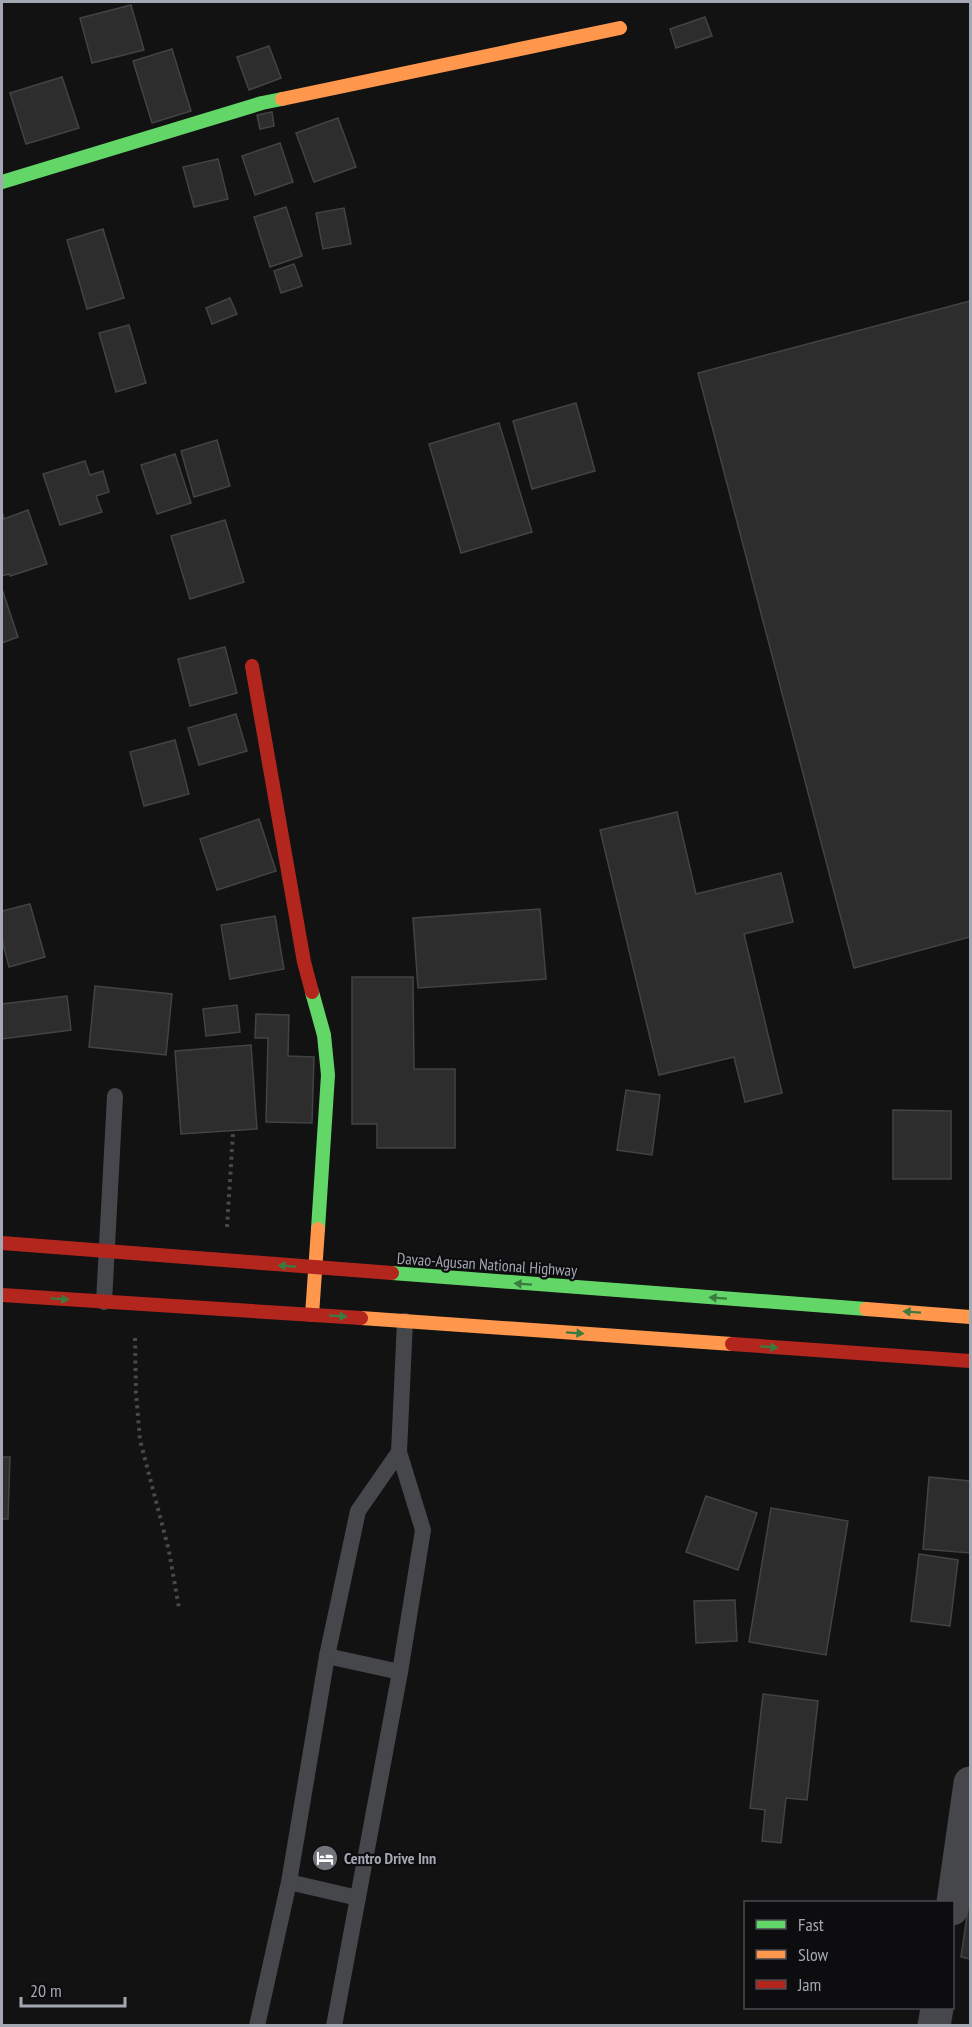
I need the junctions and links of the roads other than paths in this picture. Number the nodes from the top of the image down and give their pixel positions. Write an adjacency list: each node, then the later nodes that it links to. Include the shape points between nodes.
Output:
1 (621, 28): 2 (main road, via 262,103)
2 (2, 182)
3 (252, 666): 7 (main road, via 304,962 324,1035 328,1075)
4 (115, 1096): 6 (lane)
5 (2, 1243): 6 (main road, Davao-Agusan National Highway)
6 (106, 1252): 7 (main road, Davao-Agusan National Highway, one-way to 6); 9 (lane)
7 (315, 1268): 10 (main road); 11 (main road, Davao-Agusan National Highway, one-way to 7)
8 (2, 1295): 9 (main road, one-way to 9)
9 (104, 1302): 10 (main road)
10 (312, 1315): 12 (main road, one-way to 12)
11 (970, 1317)
12 (405, 1321): 13 (main road, one-way to 13); 14 (lane)
13 (970, 1361)
14 (399, 1452): 15 (lane, via 358,1511); 16 (lane, via 423,1530)
15 (327, 1656): 16 (lane); 18 (lane)
16 (400, 1672): 19 (lane)
17 (970, 1783): 20 (street)
18 (288, 1882): 19 (lane); 22 (lane)
19 (358, 1898): 23 (lane)
20 (953, 1901)
21 (937, 2009): 24 (street)
22 (257, 2025)
23 (334, 2025)
24 (934, 2025)

